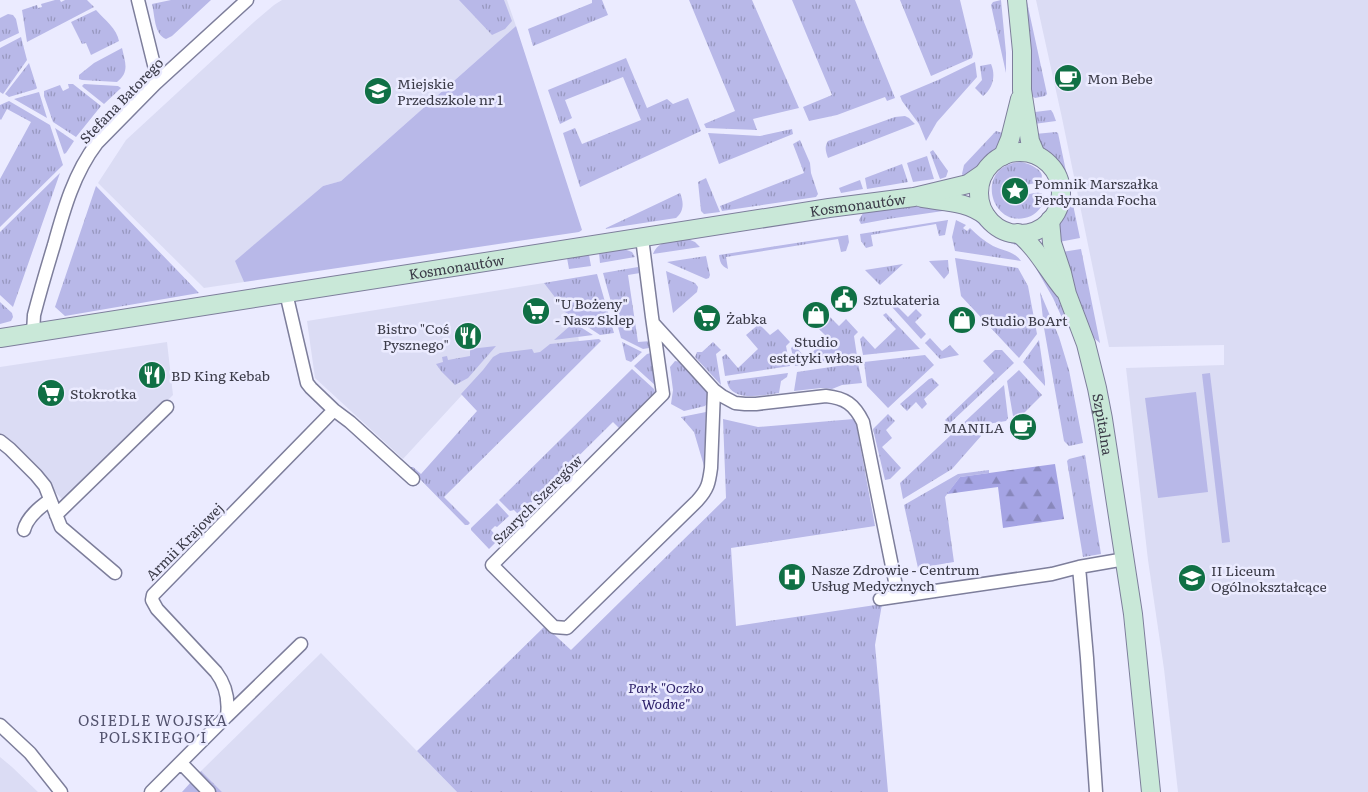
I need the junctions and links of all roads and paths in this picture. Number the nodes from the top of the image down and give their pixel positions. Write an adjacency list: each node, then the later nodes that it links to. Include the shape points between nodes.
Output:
1 (138, 0): 4 (street)
2 (247, 0): 4 (street, Stefana Batorego)
3 (1017, 0): 5 (street)
4 (158, 81): 17 (street, Stefana Batorego, via 97,143 80,169 62,216 34,315)
5 (1022, 90): 6 (street, via 1030,140); 7 (street)
6 (1036, 155): 7 (street, via 1019,152); 11 (street, via 1049,165 1058,180 1059,203)
7 (1003, 156): 8 (street)
8 (984, 173): 9 (street, Kosmonautów, via 964,185); 10 (street, via 979,196)
9 (914, 197): 10 (street, Kosmonautów, via 962,203); 13 (street, Kosmonautów)
10 (986, 216): 12 (street, via 1000,228)
11 (1050, 220): 12 (street, via 1032,231); 15 (street, Szpitalna)
12 (1018, 233): 15 (street, Szpitalna)
13 (642, 238): 14 (street, Kosmonautów); 16 (street, Szarych Szeregów)
14 (286, 293): 17 (street, Kosmonautów); 21 (street, via 307,383)
15 (1067, 294): 27 (street, Szpitalna, via 1086,344 1097,388)
16 (653, 323): 19 (street); 19 (street, Szarych Szeregów, via 663,394 492,565 554,627 567,628 706,490)
17 (33, 333): 18 (street, Kosmonautów)
18 (0, 338)
19 (714, 390): 30 (street, via 729,400 745,404 837,397 858,412 863,422)
20 (167, 406): 25 (street)
21 (334, 410): 23 (street); 33 (street, Armii Krajowej, via 152,595 157,609 222,680)
22 (0, 441): 24 (street, via 36,475)
23 (413, 478)
24 (50, 500): 25 (street); 26 (street, via 27,522)
25 (56, 514): 29 (street, via 61,527)
26 (24, 530)
27 (1125, 559): 28 (street); 40 (street, Szpitalna)
28 (1079, 566): 30 (street, via 1052,574); 39 (street)
29 (115, 573)
30 (898, 596): 31 (street)
31 (880, 599)
32 (301, 644): 33 (street)
33 (228, 716): 35 (street)
34 (0, 725): 36 (street, via 30,753)
35 (181, 763): 37 (street); 38 (street)
36 (61, 792)
37 (151, 792)
38 (209, 792)
39 (1096, 792)
40 (1151, 792)

